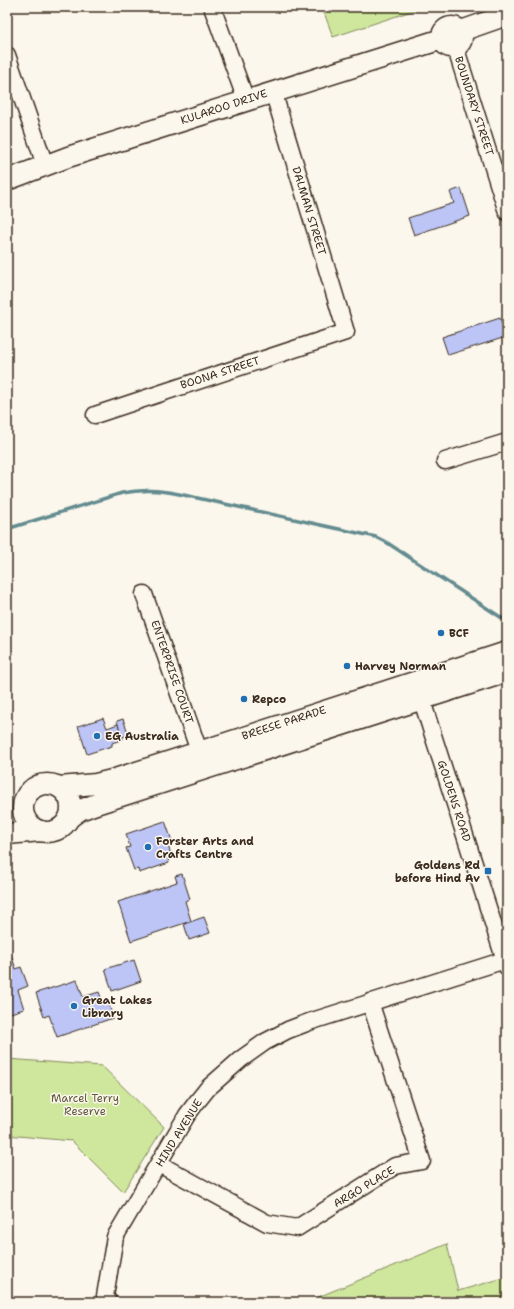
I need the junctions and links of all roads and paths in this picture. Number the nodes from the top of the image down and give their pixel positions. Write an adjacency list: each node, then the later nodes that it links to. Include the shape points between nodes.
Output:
1 (212, 7): 6 (street)
2 (507, 15): 3 (main road, KULAROO DRIVE)
3 (453, 39): 5 (main road, KULAROO DRIVE); 9 (street, BOUNDARY STREET)
4 (7, 55): 7 (street)
5 (273, 91): 6 (main road, KULAROO DRIVE); 10 (street, DALMAN STREET)
6 (246, 100): 7 (main road, KULAROO DRIVE)
7 (45, 165): 8 (main road, KULAROO DRIVE)
8 (7, 180)
9 (507, 212)
10 (346, 332): 11 (street, BOONA STREET)
11 (95, 415)
12 (507, 442): 13 (street)
13 (445, 461)
14 (144, 594): 18 (street, ENTERPRISE COURT)
15 (507, 652): 17 (main road, BREESE PARADE)
16 (507, 672): 17 (main road, BREESE PARADE)
17 (419, 690): 18 (main road, BREESE PARADE); 22 (main road, BREESE PARADE, via 96,804); 25 (street, GOLDENS ROAD)
18 (199, 751): 19 (main road, BREESE PARADE, via 112,780)
19 (59, 787): 20 (main road, via 40,785); 22 (main road, via 69,797 71,811)
20 (28, 792): 21 (main road); 23 (main road, via 24,800 24,816 28,823)
21 (7, 804)
22 (68, 818): 23 (main road, via 66,823 56,830)
23 (41, 831): 24 (main road)
24 (7, 834)
25 (506, 963): 26 (street, HIND AVENUE)
26 (370, 1002): 27 (street, HIND AVENUE, via 288,1030 241,1059 208,1088 196,1103); 27 (street, ARGO PLACE, via 422,1161 395,1166 297,1228 267,1223)
27 (159, 1164): 28 (street, HIND AVENUE, via 115,1237 104,1296)
28 (109, 1302)

